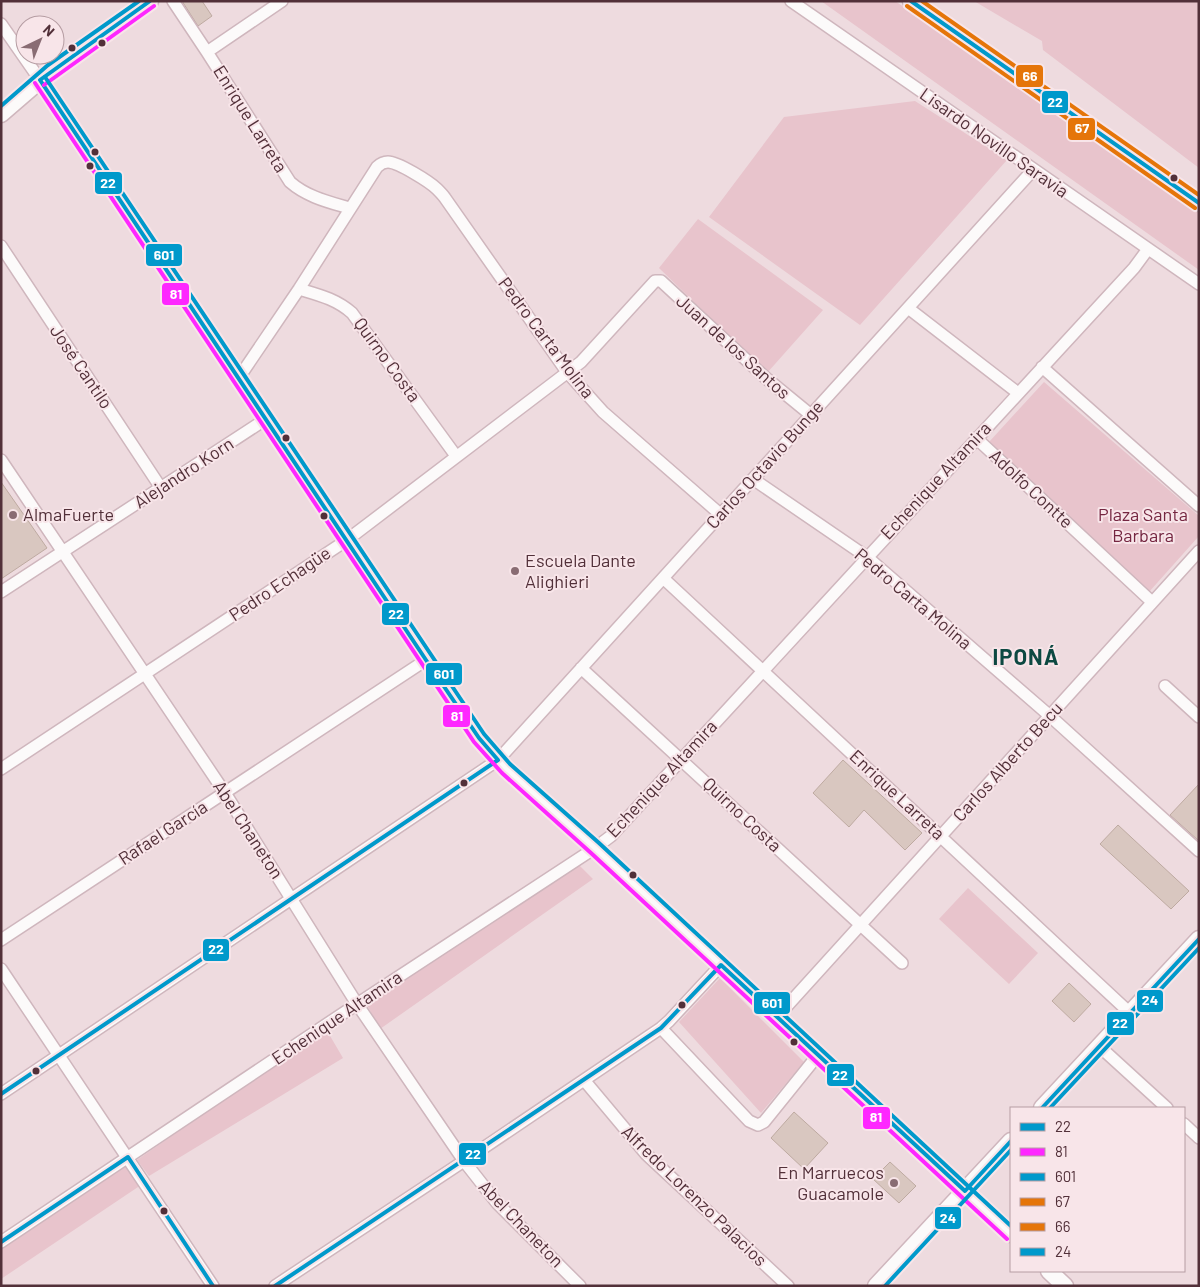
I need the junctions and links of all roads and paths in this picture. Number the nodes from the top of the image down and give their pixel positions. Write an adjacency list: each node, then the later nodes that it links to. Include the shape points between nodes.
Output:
1 (150, 1): 8 (main road)
2 (172, 1): 7 (street, Enrique Larreta)
3 (282, 1): 7 (street)
4 (791, 1): 10 (street, Lisardo Novillo Saravia)
5 (911, 1): 11 (main road)
6 (1, 24): 8 (street)
7 (207, 52): 12 (street, Enrique Larreta, via 290,182 311,196)
8 (40, 80): 9 (main road); 21 (main road)
9 (1, 114)
10 (1033, 170): 14 (street, Lisardo Novillo Saravia); 18 (street, Carlos Octavio Bunge)
11 (1199, 204)
12 (349, 208): 17 (street); 20 (street, Pedro Carta Molina, via 382,163 394,163 437,188)
13 (1, 246): 29 (street, José Cantilo)
14 (1148, 249): 16 (street, Lisardo Novillo Saravia); 19 (street, Echenique Altamira)
15 (655, 281): 20 (street, Pedro Echagüe, via 581,362); 23 (street, Juan de los Santos, via 661,281)
16 (1199, 284)
17 (299, 289): 21 (street); 26 (street, Quirno Costa, via 331,298 352,313)
18 (908, 308): 22 (street); 23 (street, Carlos Octavio Bunge)
19 (1042, 367): 22 (street, Echenique Altamira); 30 (street)
20 (567, 372): 26 (street, Pedro Echagüe); 31 (street, Pedro Carta Molina, via 603,412)
21 (238, 379): 24 (main road)
22 (1018, 393): 25 (street, Echenique Altamira)
23 (811, 415): 28 (street, Carlos Octavio Bunge)
24 (266, 419): 29 (street, Alejandro Korn); 32 (main road)
25 (976, 438): 35 (street, Echenique Altamira); 38 (street, Adolfo Contte)
26 (456, 456): 32 (street, Pedro Echagüe)
27 (1, 460): 34 (street, Abel Chaneton)
28 (753, 478): 31 (street, Carlos Octavio Bunge); 35 (street, Pedro Carta Molina)
29 (161, 488): 34 (street, Alejandro Korn)
30 (1199, 506)
31 (720, 514): 36 (street, Carlos Octavio Bunge)
32 (347, 540): 39 (main road); 42 (street, Pedro Echagüe)
33 (1199, 550): 38 (street, Carlos Alberto Becu)
34 (64, 552): 37 (street, Alejandro Korn); 42 (street, Abel Chaneton)
35 (867, 557): 41 (street, Echenique Altamira); 44 (street, Pedro Carta Molina)
36 (663, 578): 40 (street, Carlos Octavio Bunge); 41 (street, Enrique Larreta)
37 (1, 592)
38 (1152, 602): 44 (street, Carlos Alberto Becu)
39 (426, 660): 46 (main road, via 479,738); 49 (street, Rafael García)
40 (581, 668): 46 (street, Carlos Octavio Bunge); 47 (street, Quirno Costa)
41 (763, 671): 47 (street, Echenique Altamira); 50 (street, Enrique Larreta)
42 (146, 673): 48 (street, Pedro Echagüe); 49 (street, Abel Chaneton)
43 (1165, 686): 45 (street)
44 (1050, 716): 50 (street, Carlos Alberto Becu); 52 (street, Pedro Carta Molina)
45 (1199, 717)
46 (498, 760): 51 (main road); 53 (street, Carlos Octavio Bunge)
47 (681, 760): 51 (street, Echenique Altamira, via 611,836); 54 (street, Quirno Costa)
48 (1, 769)
49 (225, 793): 53 (street, Abel Chaneton); 56 (street, Rafael García)
50 (940, 836): 54 (street, Carlos Alberto Becu); 61 (street, Enrique Larreta)
51 (595, 848): 58 (main road); 60 (street, Echenique Altamira)
52 (1199, 850)
53 (292, 899): 60 (street, Abel Chaneton); 65 (street, Carlos Octavio Bunge)
54 (861, 925): 57 (street, Quirno Costa); 62 (street, Carlos Alberto Becu)
55 (1199, 939): 61 (main road)
56 (1, 940)
57 (902, 963)
58 (722, 965): 62 (main road); 63 (street)
59 (1, 969): 65 (street)
60 (357, 1004): 74 (street, Echenique Altamira); 75 (street, Abel Chaneton)
61 (1130, 1013): 64 (main road)
62 (777, 1017): 66 (main road)
63 (661, 1028): 66 (street, via 749,1121 758,1125 764,1122); 67 (street)
64 (1099, 1046): 69 (main road); 70 (street)
65 (59, 1055): 68 (street, Carlos Octavio Bunge); 74 (street)
66 (818, 1055): 76 (main road)
67 (584, 1080): 75 (street); 83 (street, Alfredo Lorenzo Palacios, via 646,1154)
68 (1, 1094)
69 (1043, 1107)
70 (1166, 1107)
71 (1185, 1125): 72 (street)
72 (1199, 1138)
73 (1010, 1142): 76 (main road)
74 (128, 1158): 78 (street, Echenique Altamira); 80 (street)
75 (464, 1162): 81 (street); 82 (street, Abel Chaneton, via 497,1204)
76 (965, 1190): 77 (main road); 84 (main road)
77 (1010, 1233)
78 (1, 1242)
79 (1050, 1272): 85 (main road)
80 (214, 1286)
81 (276, 1286)
82 (580, 1286)
83 (788, 1286)
84 (876, 1286)
85 (1065, 1286)

